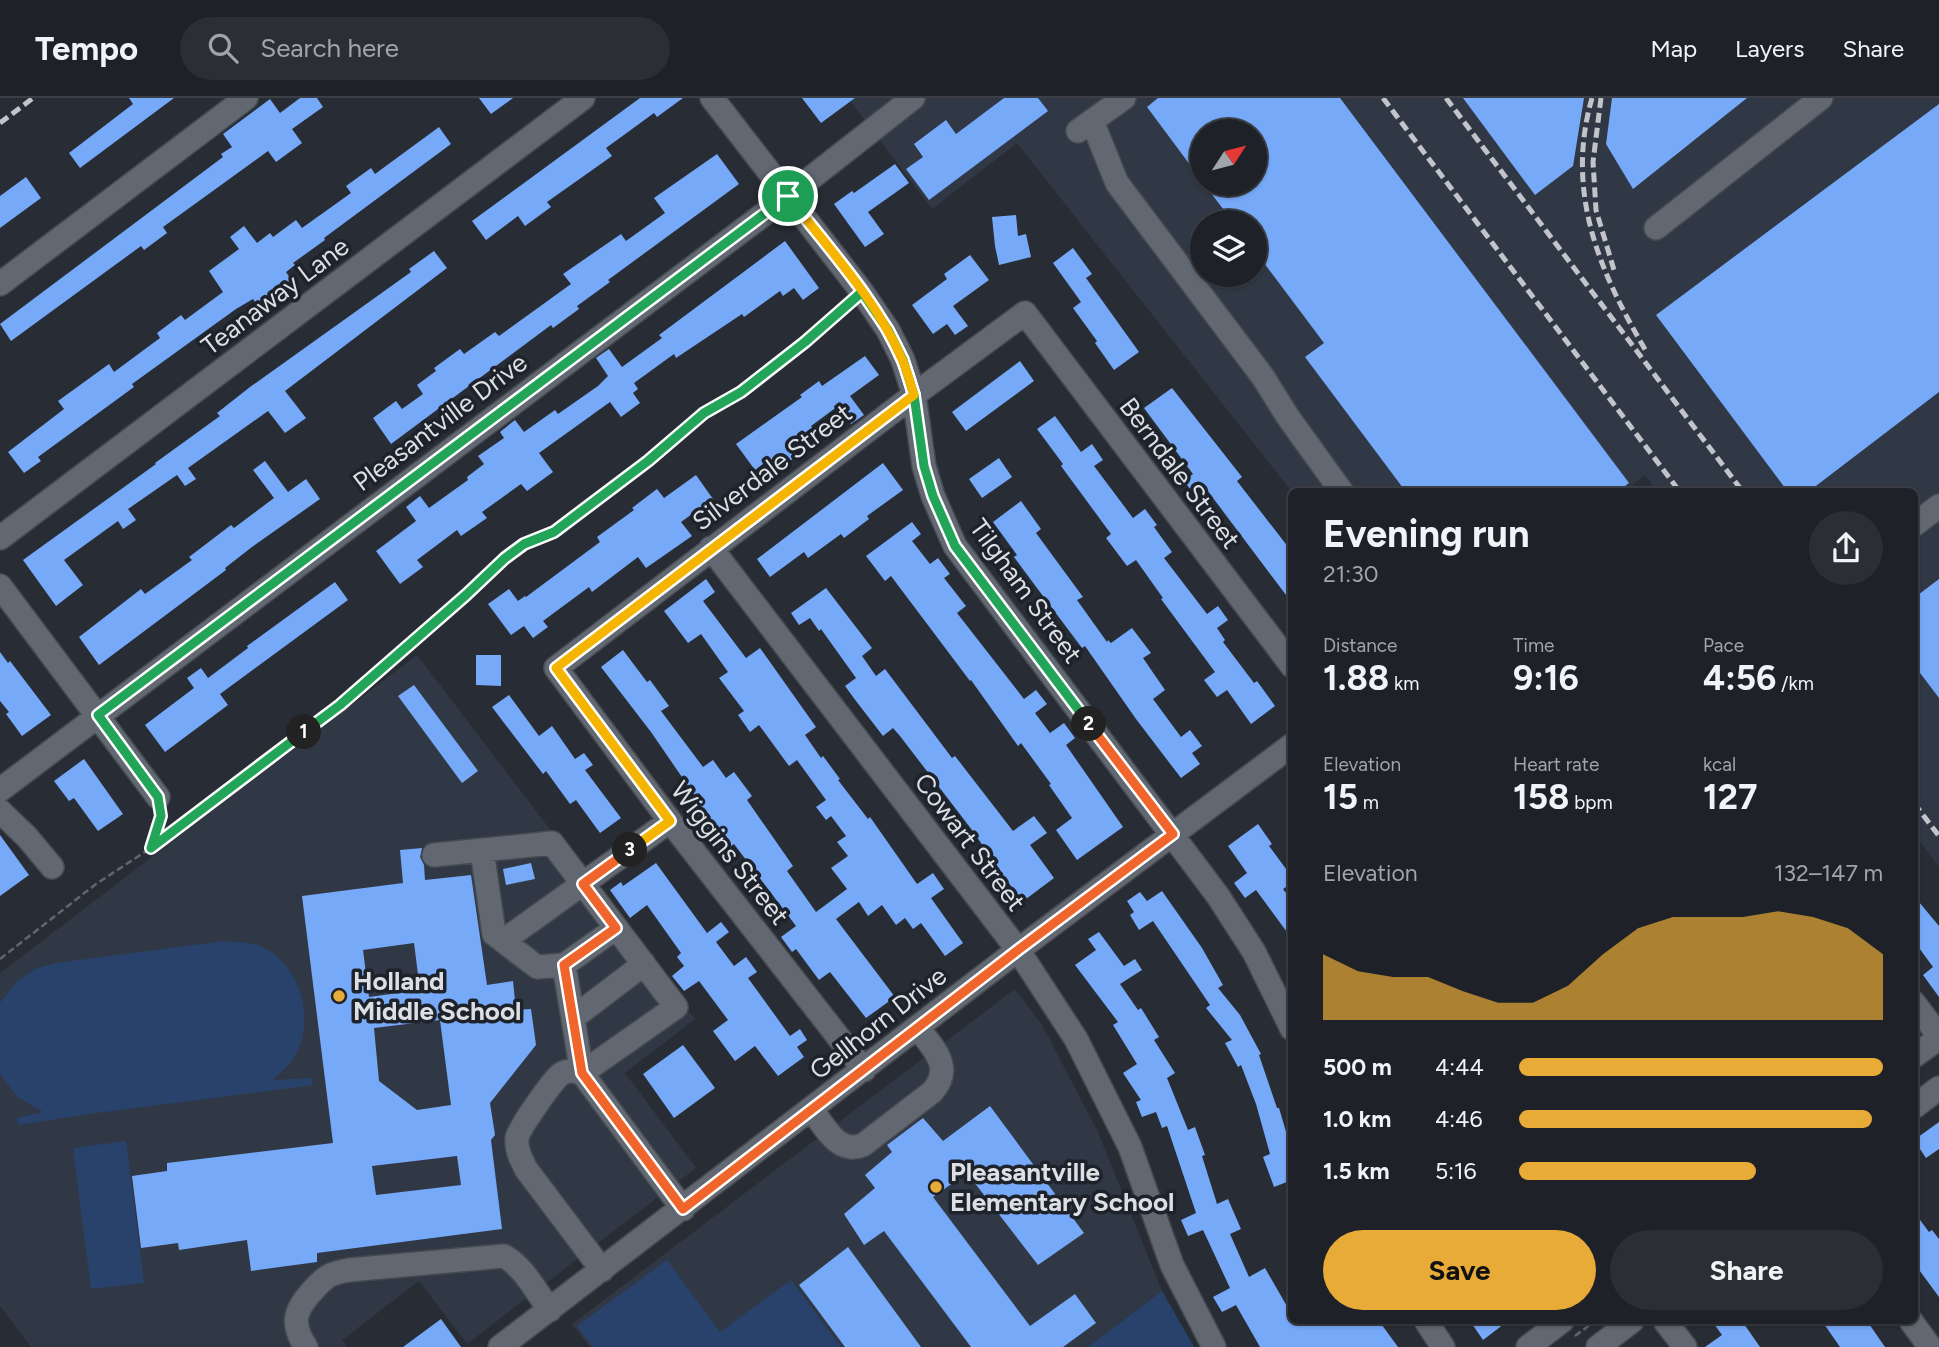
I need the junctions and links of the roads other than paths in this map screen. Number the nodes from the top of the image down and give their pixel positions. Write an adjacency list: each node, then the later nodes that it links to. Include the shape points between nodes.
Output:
1 (246, 98): 9 (street)
2 (583, 98): 15 (street, Teanaway Lane)
3 (712, 98): 7 (street, Tilgham Street)
4 (913, 98): 7 (street, Pleasantville Drive)
5 (1124, 98): 12 (street, via 1085,126 1117,183 1263,377)
6 (1821, 98): 8 (street)
7 (788, 196): 11 (street, Tilgham Street, via 888,330); 20 (street, Pleasantville Drive)
8 (1656, 228)
9 (0, 284)
10 (1025, 313): 11 (street, Silverdale Street); 18 (street, Berndale Street)
11 (914, 395): 16 (street, Silverdale Street); 26 (street, Tilgham Street, via 924,466 955,546)
12 (1339, 488)
13 (1939, 506): 14 (street)
14 (1918, 522)
15 (0, 538)
16 (711, 548): 19 (street, Silverdale Street); 33 (street, Cowart Street)
17 (0, 586): 20 (street)
18 (1288, 661)
19 (556, 668): 25 (street, Wiggins Street)
20 (98, 715): 22 (street, Pleasantville Drive); 23 (street)
21 (1288, 748): 26 (street, Gellhorn Drive)
22 (0, 790)
23 (158, 797)
24 (0, 811): 29 (street)
25 (670, 821): 30 (street); 42 (street, Wiggins Street)
26 (1173, 834): 33 (street, Gellhorn Drive); 38 (street, Tilgham Street, via 1254,953)
27 (482, 850): 28 (street); 30 (street, via 552,843); 32 (street, via 494,934)
28 (433, 856)
29 (52, 867)
30 (590, 879): 31 (street); 32 (street)
31 (616, 928): 34 (street); 35 (street)
32 (503, 941): 35 (street, via 537,967)
33 (1018, 950): 39 (street, Gellhorn Drive); 57 (street, Cowart Street, via 1076,1039 1130,1147 1172,1265)
34 (643, 964): 37 (street); 43 (street, via 676,1007)
35 (564, 965): 37 (street)
36 (1918, 1008): 40 (street)
37 (573, 1018): 43 (street)
38 (1288, 1021)
39 (918, 1027): 42 (street, Gellhorn Drive); 46 (street, via 939,1056 942,1069 941,1082 932,1092 855,1148 843,1147 832,1138)
40 (1939, 1037): 41 (street)
41 (1918, 1053)
42 (864, 1070): 46 (street, Gellhorn Drive)
43 (582, 1073): 47 (street); 48 (street, via 561,1074 520,1128 518,1153)
44 (1939, 1088): 45 (street)
45 (1918, 1104)
46 (812, 1110): 47 (street, Gellhorn Drive)
47 (683, 1209): 48 (street, Gellhorn Drive)
48 (602, 1270): 49 (street, Gellhorn Drive)
49 (550, 1310): 55 (street, via 504,1256 349,1270 331,1274 299,1307 296,1328); 56 (street, Gellhorn Drive)
50 (1428, 1324): 58 (street)
51 (1628, 1324): 60 (street)
52 (1667, 1324): 61 (street)
53 (1912, 1324): 62 (street)
54 (1566, 1331): 59 (street)
55 (306, 1347)
56 (500, 1347)
57 (1214, 1347)
58 (1443, 1347)
59 (1528, 1347)
60 (1598, 1347)
61 (1685, 1347)
62 (1930, 1347)

